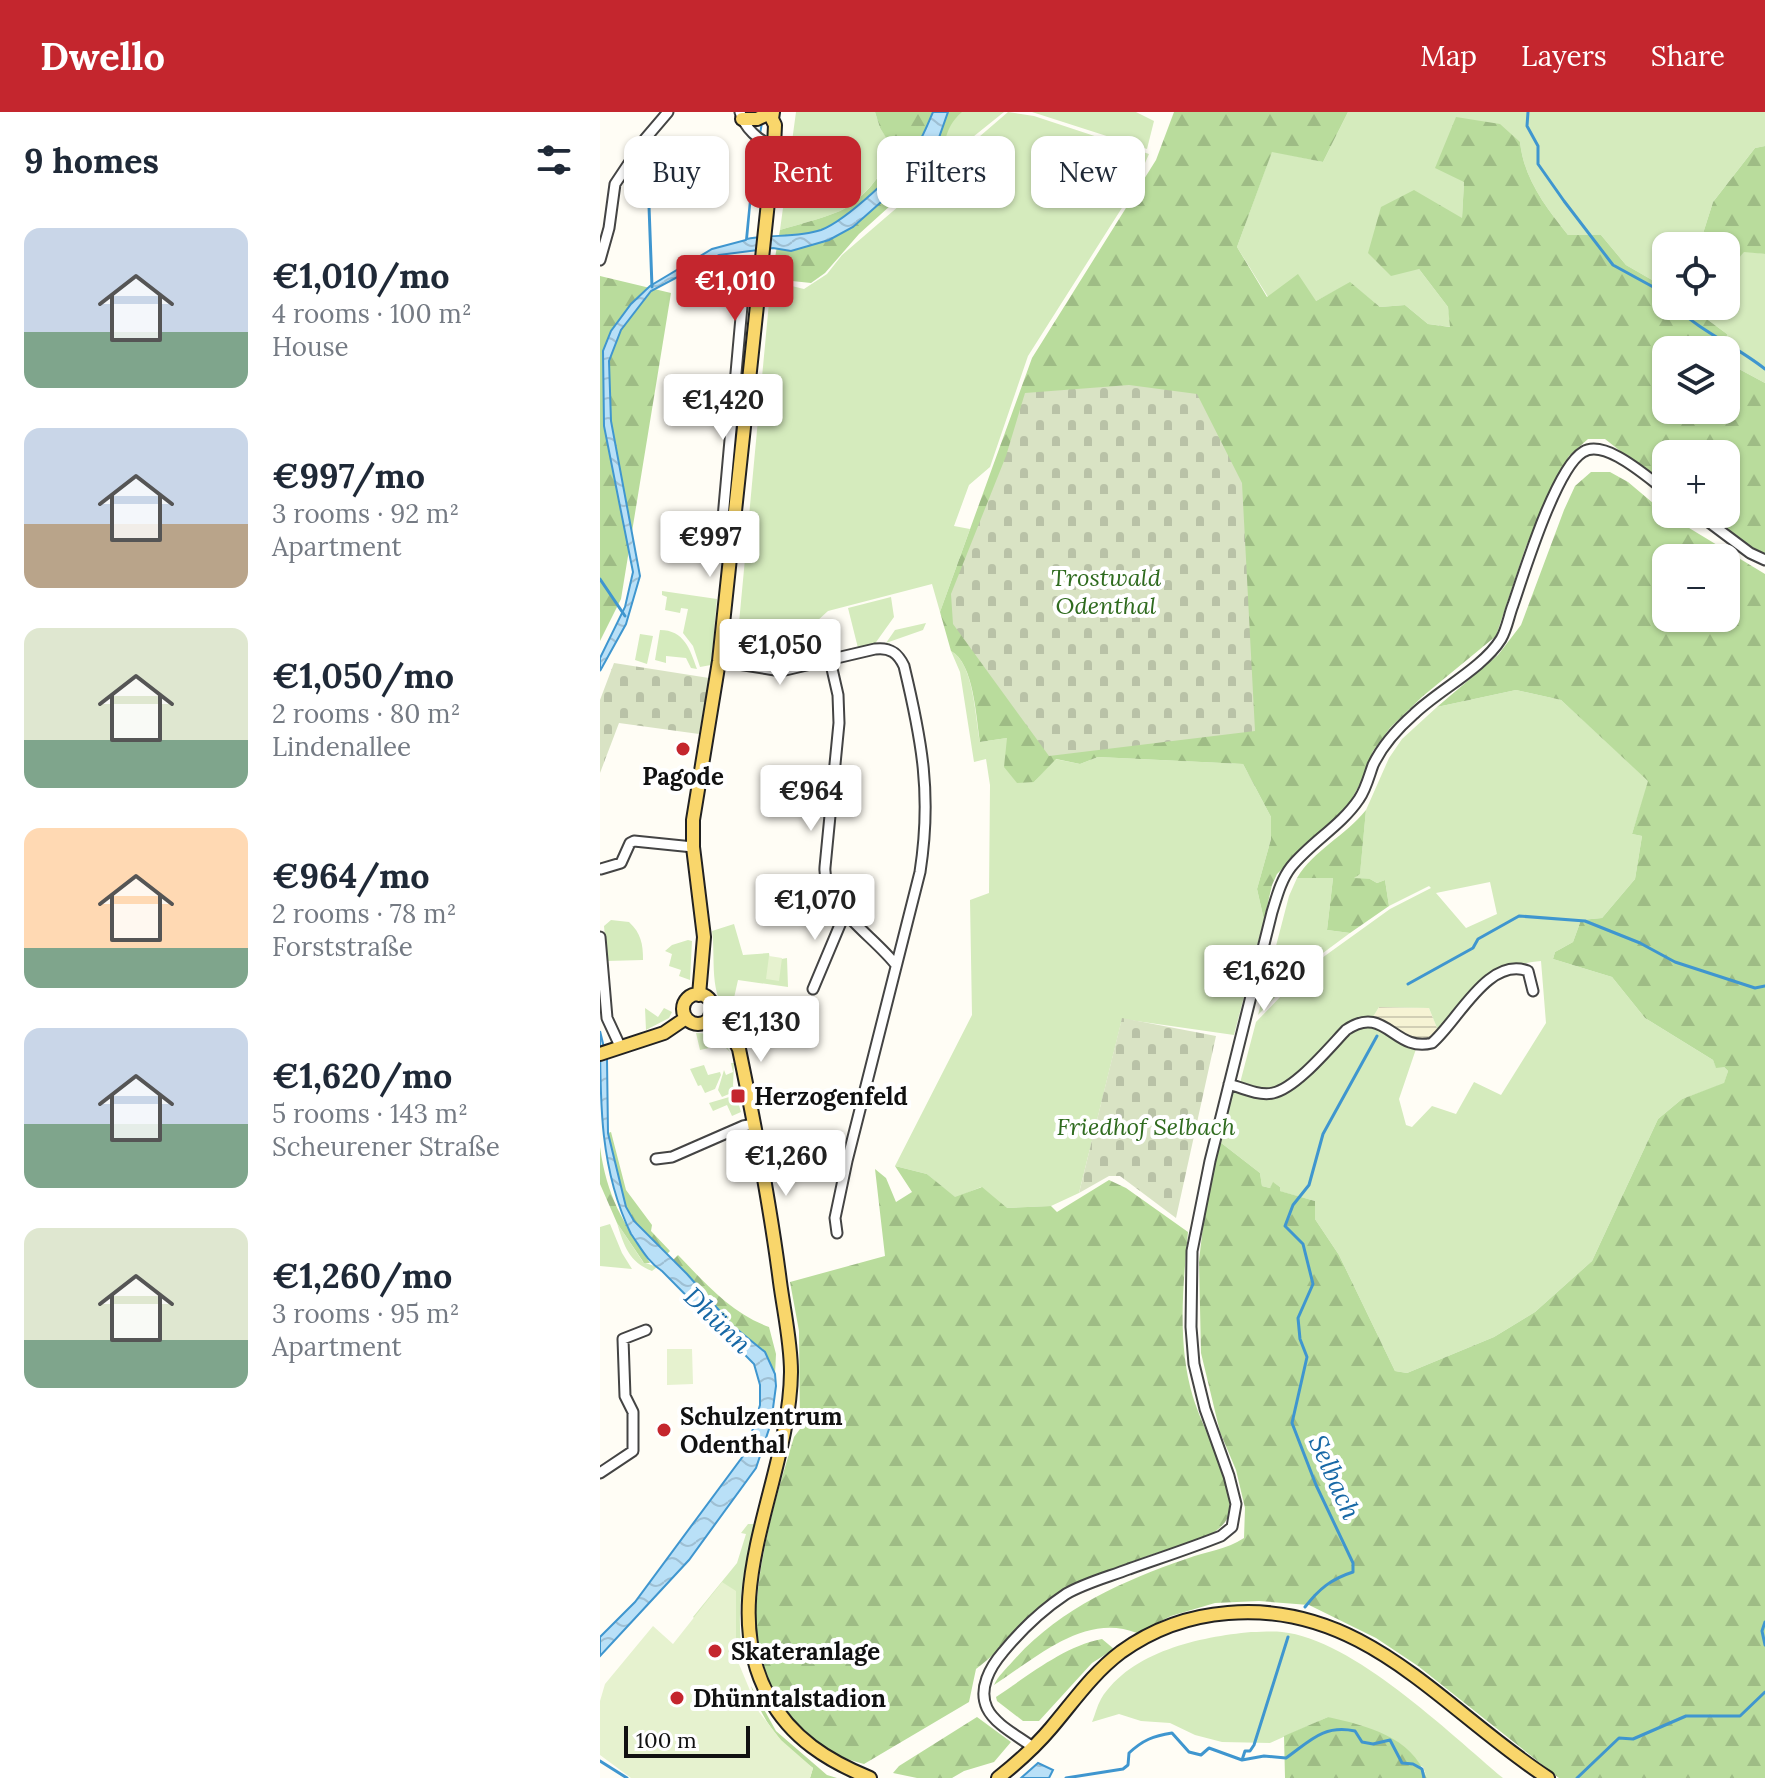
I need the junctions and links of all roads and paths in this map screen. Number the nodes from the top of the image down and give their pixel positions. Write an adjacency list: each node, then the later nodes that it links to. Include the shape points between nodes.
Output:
1 (668, 112): 8 (street, via 615,184)
2 (782, 112): 4 (main road)
3 (741, 115): 4 (main road); 5 (street)
4 (773, 116): 6 (main road)
5 (758, 136)
6 (774, 136)
7 (766, 208): 13 (main road)
8 (600, 260)
9 (1652, 481): 26 (street, via 1601,449 1587,449 1573,460 1536,541 1501,639 1392,735 1361,797 1283,880)
10 (1717, 528): 11 (street)
11 (1765, 560)
12 (830, 660): 13 (street, via 781,671); 16 (street, via 839,723 824,875 828,891); 18 (street, via 875,649 894,652 904,666 921,738 926,836)
13 (719, 661): 14 (main road)
14 (693, 847): 15 (street, via 634,841 621,863); 21 (main road, via 704,937)
15 (600, 870)
16 (848, 914): 18 (street); 19 (street)
17 (600, 937): 24 (street, via 607,1018)
18 (896, 965): 30 (street)
19 (813, 989)
20 (1533, 991): 26 (street, via 1528,971 1504,971 1474,994 1432,1043 1407,1042 1368,1020 1346,1030 1274,1093)
21 (699, 995): 22 (main road, via 711,1002); 23 (main road, via 685,1002)
22 (710, 1016): 23 (main road, via 699,1023); 27 (main road, via 737,1043)
23 (686, 1018): 24 (main road, via 664,1033)
24 (620, 1046): 25 (main road)
25 (603, 1052)
26 (1229, 1084): 34 (street, via 1194,1234 1191,1327 1201,1395 1234,1492 1236,1515 1221,1536 1067,1594 1014,1637 991,1668 985,1700 996,1719)
27 (754, 1124): 28 (main road); 29 (street)
28 (758, 1148): 30 (street, via 781,1145); 35 (main road, via 791,1369 786,1429 750,1583 749,1640 761,1684 789,1726 824,1756)
29 (656, 1159)
30 (847, 1161): 31 (street, via 835,1218)
31 (837, 1233)
32 (646, 1330): 33 (street, via 623,1339 633,1451)
33 (600, 1473)
34 (1034, 1748): 36 (main road); 37 (main road, via 1087,1683 1140,1640 1179,1621 1253,1611 1301,1616 1361,1640)
35 (870, 1778)
36 (998, 1778)
37 (1548, 1778)

